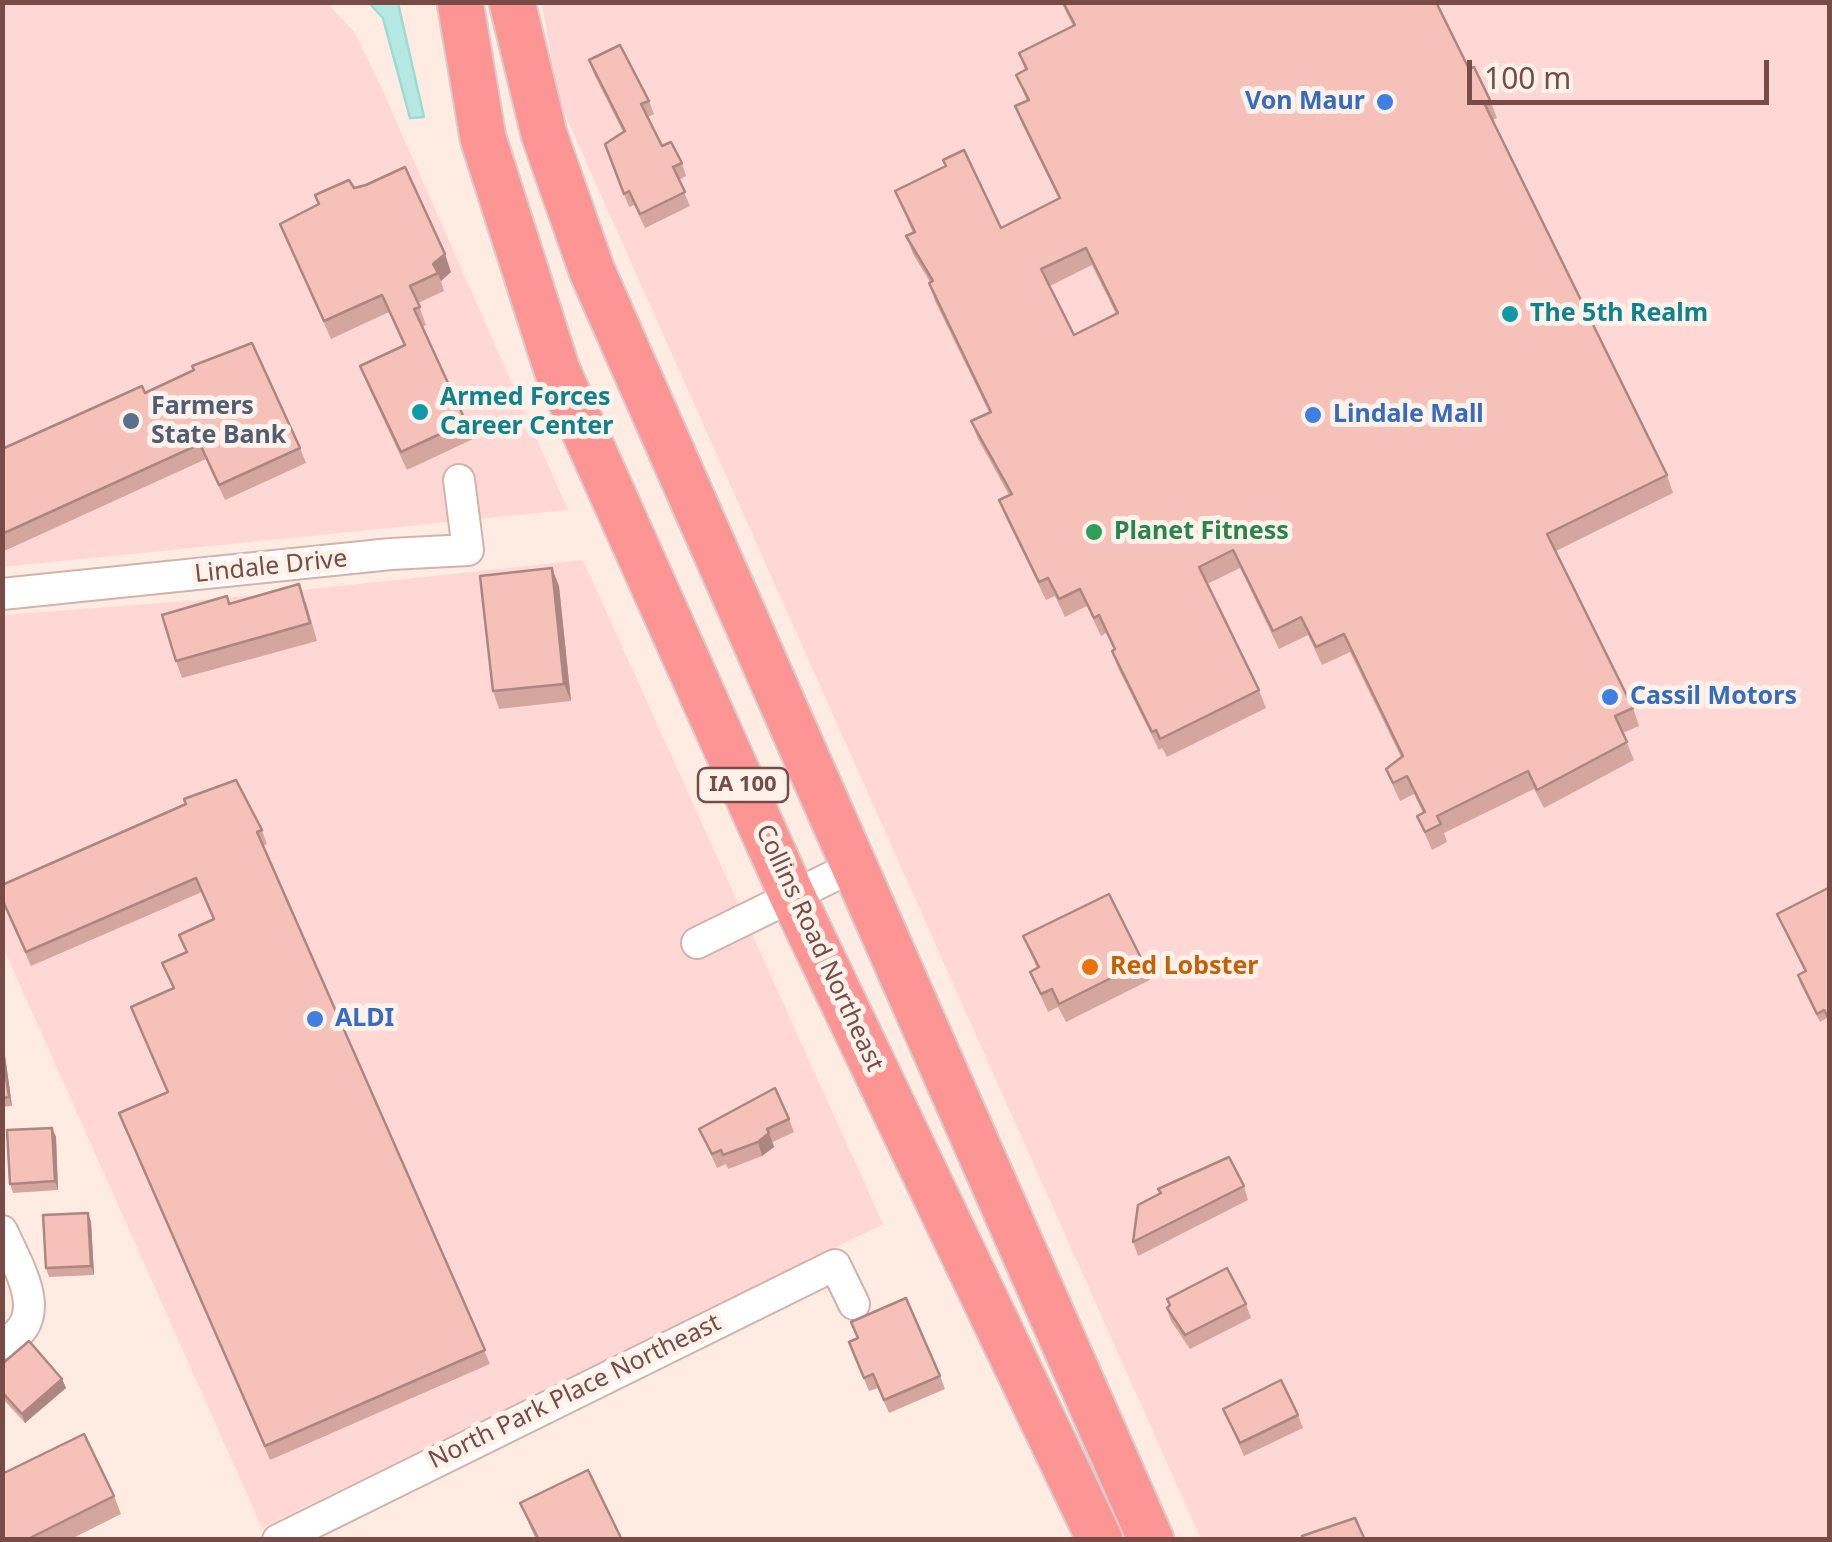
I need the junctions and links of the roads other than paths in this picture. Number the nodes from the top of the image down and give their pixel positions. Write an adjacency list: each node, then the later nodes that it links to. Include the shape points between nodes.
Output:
1 (460, 2): 6 (highway, Collins Road Northeast / IA 100, via 483,138 557,370)
2 (512, 2): 5 (highway, IA 100, via 544,134 592,271)
3 (459, 480): 4 (street, Lindale Drive, via 468,550)
4 (2, 594)
5 (854, 866): 6 (street); 13 (highway, IA 100)
6 (792, 896): 7 (street); 12 (highway, Collins Road Northeast / IA 100)
7 (696, 943)
8 (2, 1231): 10 (street, via 28,1290 30,1318 20,1336)
9 (854, 1304): 11 (street, North Park Place Northeast, via 836,1265)
10 (2, 1344)
11 (278, 1540)
12 (1100, 1540)
13 (1151, 1540)

